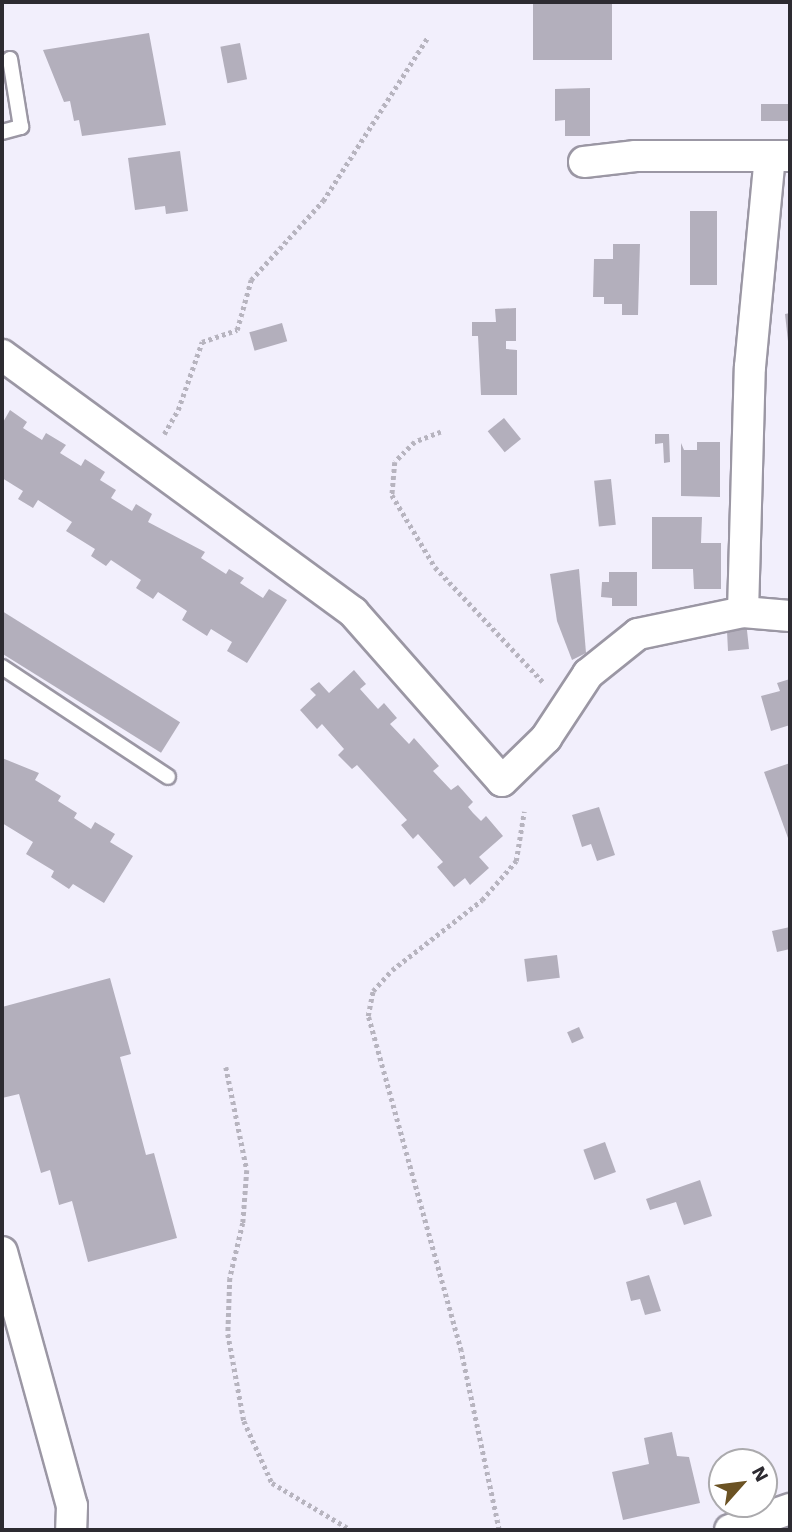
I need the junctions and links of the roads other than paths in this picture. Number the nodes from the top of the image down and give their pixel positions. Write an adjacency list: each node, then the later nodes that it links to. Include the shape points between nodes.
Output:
1 (10, 59): 2 (lane, via 21,127)
2 (2, 132)
3 (780, 156): 4 (street, via 636,156); 6 (street, via 750,367)
4 (584, 162)
5 (2, 355): 6 (street, via 353,612 502,781 547,738 588,674 638,634)
6 (743, 612): 7 (street)
7 (790, 616)
8 (2, 667): 9 (lane)
9 (168, 776)
10 (2, 1252): 12 (street, via 72,1506)
11 (790, 1509): 13 (street)
12 (71, 1530)
13 (730, 1530)

